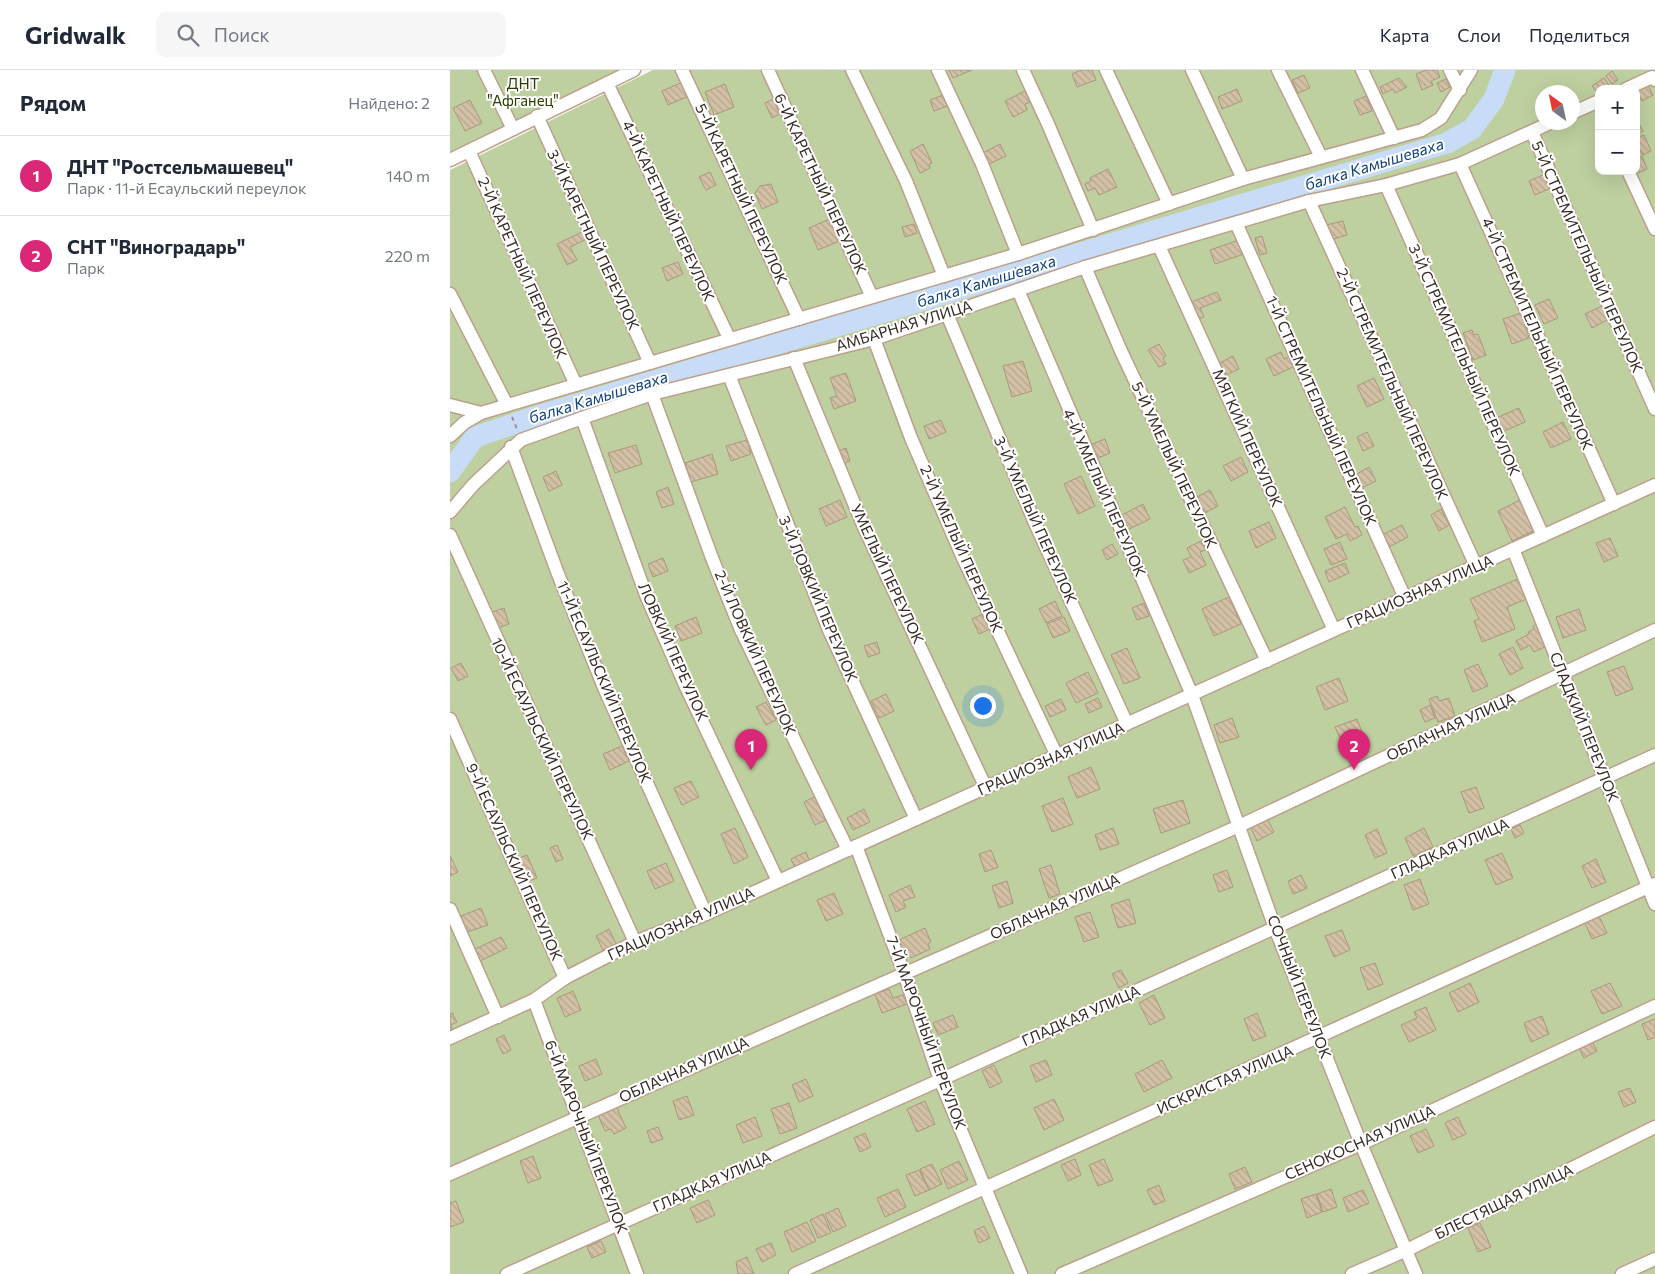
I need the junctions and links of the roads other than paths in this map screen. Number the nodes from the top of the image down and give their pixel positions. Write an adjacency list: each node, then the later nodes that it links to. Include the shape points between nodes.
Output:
1 (484, 70): 21 (street)
2 (634, 70): 15 (street)
3 (682, 70): 45 (street, 5-Й КАРЕТНЫЙ ПЕРЕУЛОК)
4 (768, 70): 43 (street, 6-Й КАРЕТНЫЙ ПЕРЕУЛОК)
5 (852, 70): 40 (street, via 906,181)
6 (938, 70): 38 (street, via 982,164)
7 (1023, 70): 36 (street)
8 (1106, 70): 33 (street)
9 (1192, 70): 30 (street)
10 (1278, 70): 26 (street)
11 (1362, 70): 24 (street)
12 (1450, 70): 17 (street)
13 (1471, 70): 17 (street)
14 (1649, 80): 16 (street)
15 (607, 83): 20 (street); 46 (street, 4-Й КАРЕТНЫЙ ПЕРЕУЛОК)
16 (1636, 85)
17 (1460, 90): 24 (street, via 1441,118 1422,130)
18 (1595, 105): 19 (street)
19 (1580, 110)
20 (537, 116): 21 (street); 49 (street, 3-Й КАРЕТНЫЙ ПЕРЕУЛОК)
21 (513, 129): 25 (street)
22 (1536, 130): 23 (street, АМБАРНАЯ УЛИЦА)
23 (1532, 132): 28 (street, АМБАРНАЯ УЛИЦА); 55 (street, 5-Й СТРЕМИТЕЛЬНЫЙ ПЕРЕУЛОК)
24 (1394, 138): 26 (street)
25 (469, 151): 27 (street); 51 (street, 2-Й КАРЕТНЫЙ ПЕРЕУЛОК)
26 (1320, 157): 30 (street)
27 (450, 160)
28 (1460, 164): 31 (street, АМБАРНАЯ УЛИЦА); 61 (street, 4-Й СТРЕМИТЕЛЬНЫЙ ПЕРЕУЛОК)
29 (1630, 175): 35 (street)
30 (1243, 179): 33 (street)
31 (1386, 185): 32 (street, АМБАРНАЯ УЛИЦА); 64 (street, 3-Й СТРЕМИТЕЛЬНЫЙ ПЕРЕУЛОК)
32 (1309, 201): 34 (street, АМБАРНАЯ УЛИЦА); 66 (street, 2-Й СТРЕМИТЕЛЬНЫЙ ПЕРЕУЛОК)
33 (1168, 204): 36 (street)
34 (1236, 223): 37 (street, АМБАРНАЯ УЛИЦА); 67 (street, 1-Й СТРЕМИТЕЛЬНЫЙ ПЕРЕУЛОК)
35 (1655, 229)
36 (1092, 230): 38 (street)
37 (1159, 246): 39 (street, АМБАРНАЯ УЛИЦА); 68 (street, МЯГКИЙ ПЕРЕУЛОК)
38 (1014, 255): 40 (street)
39 (1085, 267): 41 (street, АМБАРНАЯ УЛИЦА); 70 (street, 5-Й УМЕЛЫЙ ПЕРЕУЛОК, via 1121,351)
40 (944, 276): 43 (street)
41 (1020, 289): 44 (street, АМБАРНАЯ УЛИЦА); 72 (street, 4-Й УМЕЛЫЙ ПЕРЕУЛОК)
42 (450, 294): 54 (street)
43 (872, 298): 45 (street)
44 (948, 314): 47 (street, АМБАРНАЯ УЛИЦА); 74 (street, 3-Й УМЕЛЫЙ ПЕРЕУЛОК, via 1035,523)
45 (800, 319): 46 (street)
46 (729, 338): 49 (street)
47 (874, 339): 48 (street, АМБАРНАЯ УЛИЦА); 76 (street, 2-Й УМЕЛЫЙ ПЕРЕУЛОК, via 911,438 963,558)
48 (794, 358): 50 (street, АМБАРНАЯ УЛИЦА); 78 (street, УМЕЛЫЙ ПЕРЕУЛОК, via 863,525)
49 (650, 363): 51 (street)
50 (729, 375): 52 (street, АМБАРНАЯ УЛИЦА); 79 (street, 3-Й ЛОВКИЙ ПЕРЕУЛОК, via 829,630)
51 (576, 385): 54 (street)
52 (652, 394): 57 (street, АМБАРНАЯ УЛИЦА); 81 (street, 2-Й ЛОВКИЙ ПЕРЕУЛОК, via 741,630)
53 (450, 405): 56 (street)
54 (507, 405): 56 (street)
55 (1655, 408)
56 (482, 413): 58 (street)
57 (582, 418): 59 (street, АМБАРНАЯ УЛИЦА); 82 (street, ЛОВКИЙ ПЕРЕУЛОК, via 646,595)
58 (450, 436)
59 (516, 444): 62 (street, АМБАРНАЯ УЛИЦА, via 473,484); 86 (street, 11-Й ЕСАУЛЬСКИЙ ПЕРЕУЛОК, via 558,574 605,690)
60 (1655, 485): 61 (street, ГРАЦИОЗНАЯ УЛИЦА)
61 (1614, 504): 64 (street, ГРАЦИОЗНАЯ УЛИЦА)
62 (450, 512)
63 (450, 535): 88 (street, 10-Й ЕСАУЛЬСКИЙ ПЕРЕУЛОК)
64 (1543, 536): 65 (street, ГРАЦИОЗНАЯ УЛИЦА)
65 (1513, 550): 66 (street, ГРАЦИОЗНАЯ УЛИЦА); 71 (street, СЛАДКИЙ ПЕРЕУЛОК)
66 (1476, 566): 67 (street, ГРАЦИОЗНАЯ УЛИЦА)
67 (1405, 598): 68 (street, ГРАЦИОЗНАЯ УЛИЦА)
68 (1334, 630): 70 (street, ГРАЦИОЗНАЯ УЛИЦА)
69 (1655, 630): 71 (street, ОБЛАЧНАЯ УЛИЦА)
70 (1267, 661): 72 (street, ГРАЦИОЗНАЯ УЛИЦА)
71 (1563, 674): 77 (street, СЛАДКИЙ ПЕРЕУЛОК); 80 (street, ОБЛАЧНАЯ УЛИЦА)
72 (1192, 695): 74 (street, ГРАЦИОЗНАЯ УЛИЦА); 80 (street, СОЧНЫЙ ПЕРЕУЛОК)
73 (450, 719): 90 (street, 9-Й ЕСАУЛЬСКИЙ ПЕРЕУЛОК)
74 (1127, 724): 76 (street, ГРАЦИОЗНАЯ УЛИЦА)
75 (1655, 755): 77 (street, ГЛАДКАЯ УЛИЦА)
76 (1056, 756): 78 (street, ГРАЦИОЗНАЯ УЛИЦА)
77 (1605, 779): 83 (street, СЛАДКИЙ ПЕРЕУЛОК); 87 (street, ГЛАДКАЯ УЛИЦА)
78 (986, 788): 79 (street, ГРАЦИОЗНАЯ УЛИЦА)
79 (916, 819): 81 (street, ГРАЦИОЗНАЯ УЛИЦА)
80 (1239, 826): 87 (street, СОЧНЫЙ ПЕРЕУЛОК); 89 (street, ОБЛАЧНАЯ УЛИЦА)
81 (852, 848): 82 (street, ГРАЦИОЗНАЯ УЛИЦА); 89 (street, 7-Й МАРОЧНЫЙ ПЕРЕУЛОК)
82 (778, 881): 86 (street, ГРАЦИОЗНАЯ УЛИЦА)
83 (1652, 886): 84 (street, СЛАДКИЙ ПЕРЕУЛОК); 95 (street, ИСКРИСТАЯ УЛИЦА)
84 (1655, 904)
85 (450, 909): 93 (street)
86 (706, 914): 88 (street, ГРАЦИОЗНАЯ УЛИЦА)
87 (1275, 928): 95 (street, СОЧНЫЙ ПЕРЕУЛОК); 96 (street, ГЛАДКАЯ УЛИЦА)
88 (635, 942): 90 (street, ГРАЦИОЗНАЯ УЛИЦА)
89 (904, 973): 96 (street, 7-Й МАРОЧНЫЙ ПЕРЕУЛОК); 97 (street, ОБЛАЧНАЯ УЛИЦА)
90 (565, 978): 91 (street, ГРАЦИОЗНАЯ УЛИЦА)
91 (534, 1000): 93 (street, ГРАЦИОЗНАЯ УЛИЦА); 97 (street, 6-Й МАРОЧНЫЙ ПЕРЕУЛОК)
92 (1655, 1006): 99 (street, СЕНОКОСНАЯ УЛИЦА)
93 (498, 1017): 94 (street, ГРАЦИОЗНАЯ УЛИЦА)
94 (450, 1038)
95 (1318, 1038): 99 (street, СОЧНЫЙ ПЕРЕУЛОК); 101 (street, ИСКРИСТАЯ УЛИЦА)
96 (940, 1080): 101 (street, 7-Й МАРОЧНЫЙ ПЕРЕУЛОК); 102 (street, ГЛАДКАЯ УЛИЦА)
97 (579, 1116): 100 (street, ОБЛАЧНАЯ УЛИЦА); 102 (street, 6-Й МАРОЧНЫЙ ПЕРЕУЛОК)
98 (1655, 1127): 103 (street, БЛЕСТЯЩАЯ УЛИЦА)
99 (1361, 1144): 103 (street, СОЧНЫЙ ПЕРЕУЛОК); 109 (street, СЕНОКОСНАЯ УЛИЦА)
100 (450, 1174)
101 (986, 1189): 107 (street, ИСКРИСТАЯ УЛИЦА); 108 (street, 7-Й МАРОЧНЫЙ ПЕРЕУЛОК)
102 (619, 1223): 105 (street, ГЛАДКАЯ УЛИЦА); 106 (street, 6-Й МАРОЧНЫЙ ПЕРЕУЛОК)
103 (1407, 1250): 110 (street, БЛЕСТЯЩАЯ УЛИЦА); 111 (street, СОЧНЫЙ ПЕРЕУЛОК)
104 (1655, 1259): 112 (street)
105 (507, 1274)
106 (637, 1274)
107 (795, 1274)
108 (1021, 1274)
109 (1062, 1274)
110 (1352, 1274)
111 (1416, 1274)
112 (1622, 1274)

